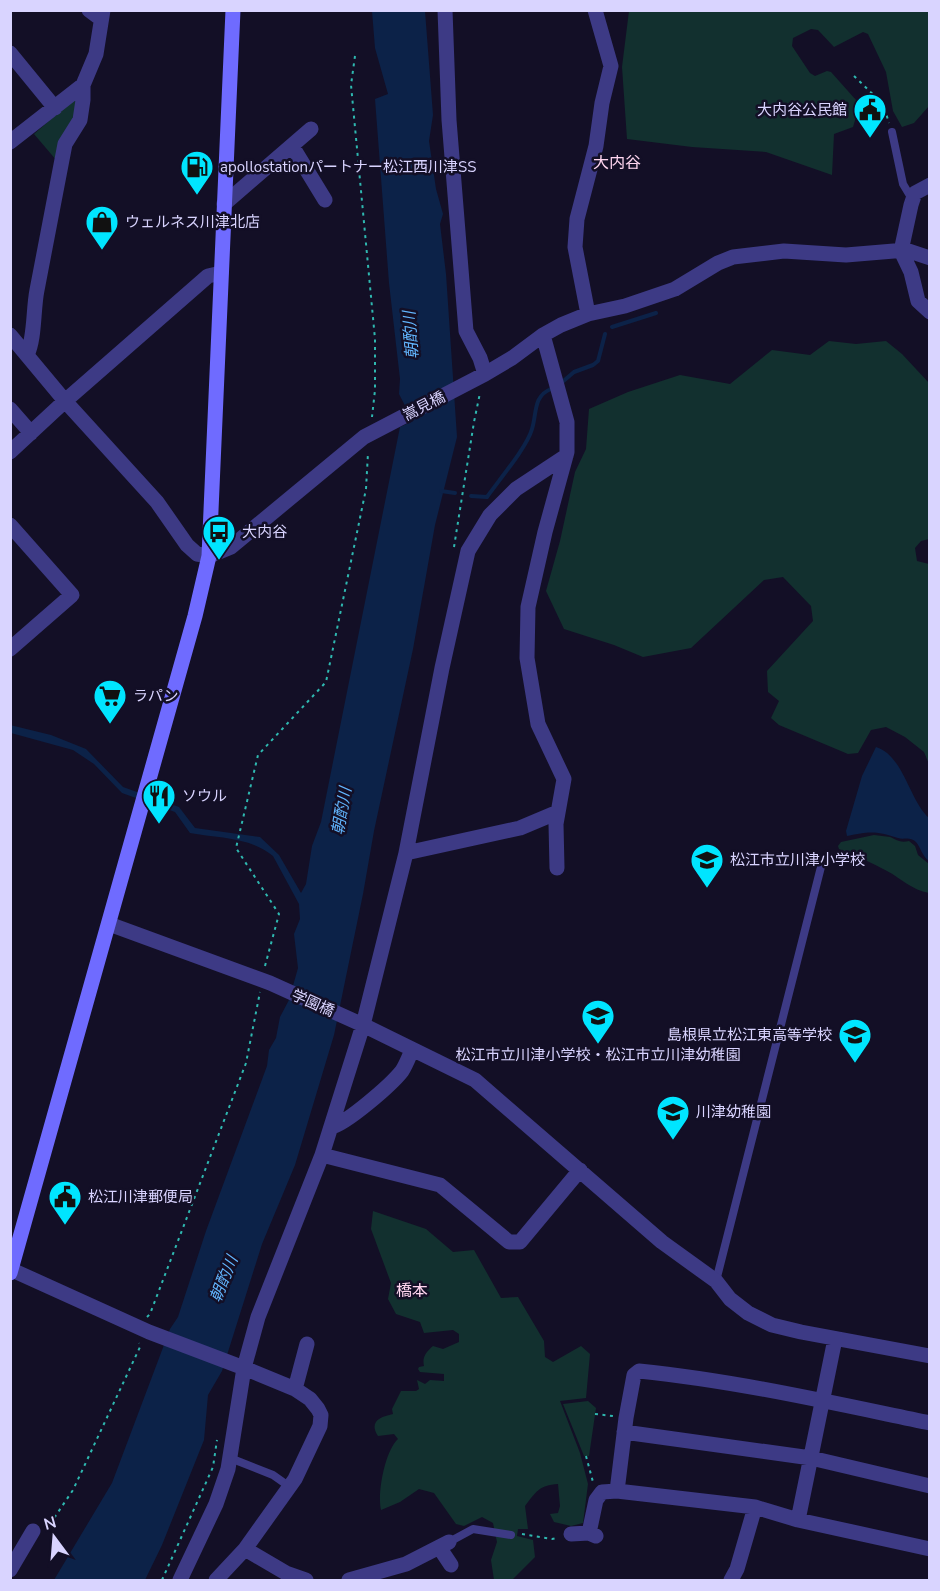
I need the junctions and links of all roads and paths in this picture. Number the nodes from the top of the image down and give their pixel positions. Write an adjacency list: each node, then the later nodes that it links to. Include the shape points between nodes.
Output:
1 (233, 10): 17 (street)
2 (445, 10): 26 (street, via 466,331 480,358)
3 (595, 10): 22 (street, via 611,66 577,219 575,247)
4 (98, 13): 8 (street, via 96,54)
5 (10, 53): 9 (street)
6 (355, 56): 30 (path, via 351,85 375,339)
7 (854, 76): 11 (path, via 883,104)
8 (83, 85): 9 (street); 25 (street, via 80,120 65,144)
9 (55, 108): 12 (street)
10 (312, 129): 13 (street)
11 (892, 132): 16 (lane, via 903,184)
12 (10, 142)
13 (292, 146): 15 (street); 17 (street)
14 (930, 185): 16 (street, via 915,193)
15 (325, 200)
16 (912, 200): 18 (street)
17 (224, 204): 20 (street)
18 (901, 250): 19 (street); 21 (street, via 918,301); 22 (street, 嵩見橋, via 846,255 784,251 733,257 675,289)
19 (930, 258)
20 (221, 273): 27 (street, via 208,276); 35 (street)
21 (930, 312)
22 (588, 314): 24 (street, 嵩見橋)
23 (10, 334): 25 (street)
24 (543, 335): 26 (street, 嵩見橋); 32 (street, via 567,422)
25 (27, 355): 27 (street)
26 (479, 378): 30 (street, 嵩見橋); 34 (path)
27 (65, 401): 29 (street); 35 (street, via 157,501 187,545 197,554)
28 (10, 409): 29 (street)
29 (31, 433): 31 (street)
30 (373, 433): 35 (street, 嵩見橋, via 231,546); 42 (path, via 366,489 326,682 258,755 236,848 279,914)
31 (10, 452)
32 (566, 456): 37 (street, via 528,607 527,658 538,724 564,779); 38 (street, via 516,489 490,515 468,551)
33 (10, 525): 36 (street, via 72,595)
34 (453, 554)
35 (209, 556): 41 (street)
36 (13, 643)
37 (558, 812): 38 (street, via 520,828); 40 (street)
38 (406, 853): 43 (street)
39 (823, 859): 49 (lane)
40 (556, 868)
41 (109, 924): 42 (street, 学園橋); 48 (street)
42 (266, 982): 43 (street, 学園橋); 50 (path, via 246,1063)
43 (359, 1024): 44 (street, 学園橋); 45 (street)
44 (412, 1050): 45 (street, via 394,1080 344,1122); 47 (street, 学園橋, via 476,1080)
45 (331, 1127): 46 (street)
46 (322, 1155): 47 (street, via 440,1185 509,1242 520,1242); 54 (street)
47 (580, 1170): 49 (street, 学園橋, via 662,1242)
48 (12, 1264): 50 (street)
49 (716, 1281): 51 (street, 学園橋, via 748,1313 772,1324)
50 (144, 1330): 54 (street); 69 (path, via 140,1347 73,1490)
51 (835, 1339): 53 (street, 学園橋); 56 (street)
52 (307, 1344): 55 (street)
53 (930, 1356)
54 (240, 1366): 55 (street); 62 (street)
55 (295, 1389): 65 (street, via 310,1399 321,1421)
56 (822, 1400): 58 (street); 59 (street, via 639,1371 634,1376); 63 (street)
57 (595, 1414): 59 (path)
58 (930, 1423)
59 (625, 1425): 63 (street); 66 (street)
60 (218, 1434): 78 (path, via 213,1467)
61 (586, 1456): 66 (path, via 594,1488)
62 (230, 1458): 65 (lane, via 273,1475); 79 (street, via 216,1504)
63 (811, 1458): 64 (street); 68 (street)
64 (930, 1486)
65 (290, 1487): 74 (street)
66 (609, 1491): 67 (street); 71 (street, via 596,1500 592,1534)
67 (755, 1508): 68 (street); 83 (street)
68 (798, 1520): 75 (street)
69 (38, 1533): 77 (street)
70 (522, 1534): 71 (path, via 552,1539)
71 (571, 1534)
72 (511, 1535): 73 (lane, via 472,1529)
73 (444, 1544): 76 (street); 82 (street, via 406,1564)
74 (245, 1549): 80 (street); 81 (street)
75 (930, 1549)
76 (451, 1565)
77 (10, 1570)
78 (162, 1581)
79 (180, 1581)
80 (216, 1581)
81 (306, 1581)
82 (349, 1581)
83 (731, 1581)

